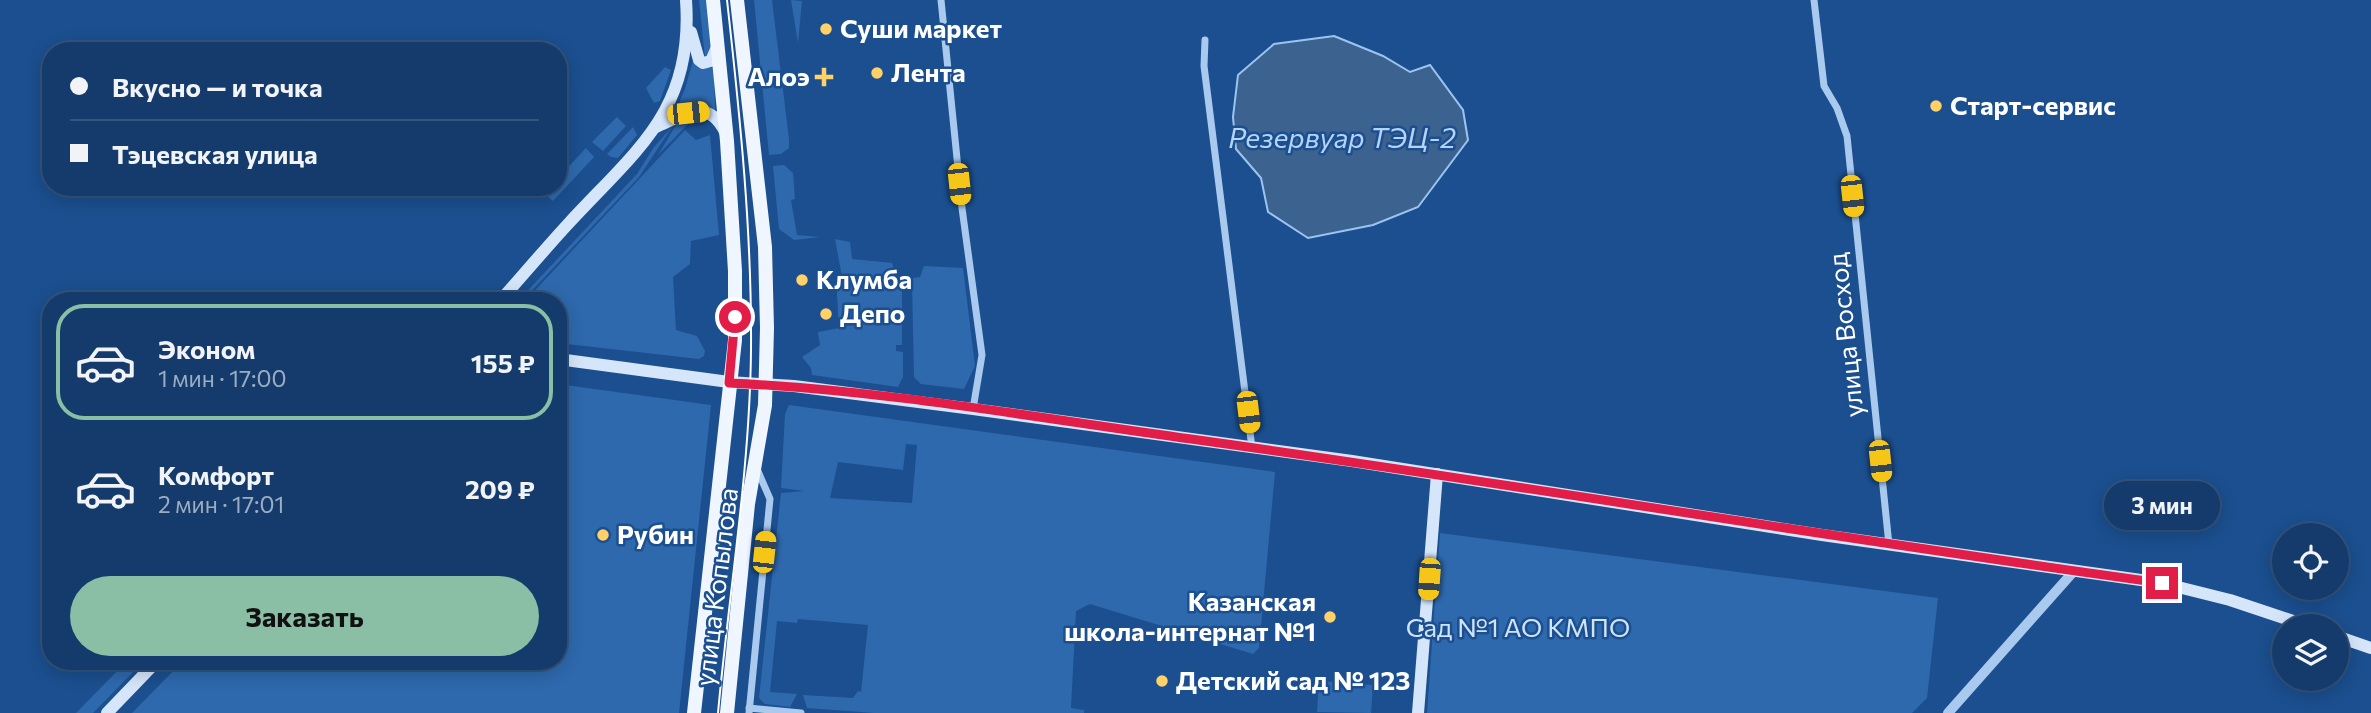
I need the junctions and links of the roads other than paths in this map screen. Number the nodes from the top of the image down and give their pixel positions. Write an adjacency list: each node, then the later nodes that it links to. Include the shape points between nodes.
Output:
1 (686, 0): 6 (main road)
2 (713, 0): 8 (main road, улица Копылова)
3 (737, 0): 14 (main road, улица Копылова, via 765,247)
4 (942, 0): 15 (street, via 982,355)
5 (1814, 0): 19 (street, улица Восход, via 1824,86 1847,136)
6 (687, 17): 8 (main road, via 701,62 711,61); 9 (main road, via 685,57)
7 (1205, 40): 16 (street, via 1204,66)
8 (718, 43): 10 (main road, улица Копылова)
9 (656, 128): 10 (main road, via 688,113 706,111 718,118); 11 (main road)
10 (726, 134): 13 (main road, улица Копылова, via 735,277)
11 (508, 292)
12 (567, 360): 13 (main road)
13 (729, 383): 14 (main road); 27 (main road, улица Копылова)
14 (766, 385): 15 (main road); 17 (main road, улица Копылова)
15 (973, 409): 16 (main road)
16 (1252, 448): 18 (main road)
17 (757, 468): 25 (street, улица Копылова, via 770,499); 28 (main road, улица Копылова, via 748,505)
18 (1437, 474): 19 (main road); 30 (main road)
19 (1889, 545): 20 (main road)
20 (2074, 571): 21 (main road, via 2162,583); 31 (street)
21 (2272, 614)
22 (2349, 640): 23 (main road)
23 (2371, 648)
24 (148, 670): 26 (main road)
25 (749, 710): 29 (street)
26 (107, 713)
27 (694, 713)
28 (727, 713)
29 (801, 713)
30 (1418, 713)
31 (1948, 713)

